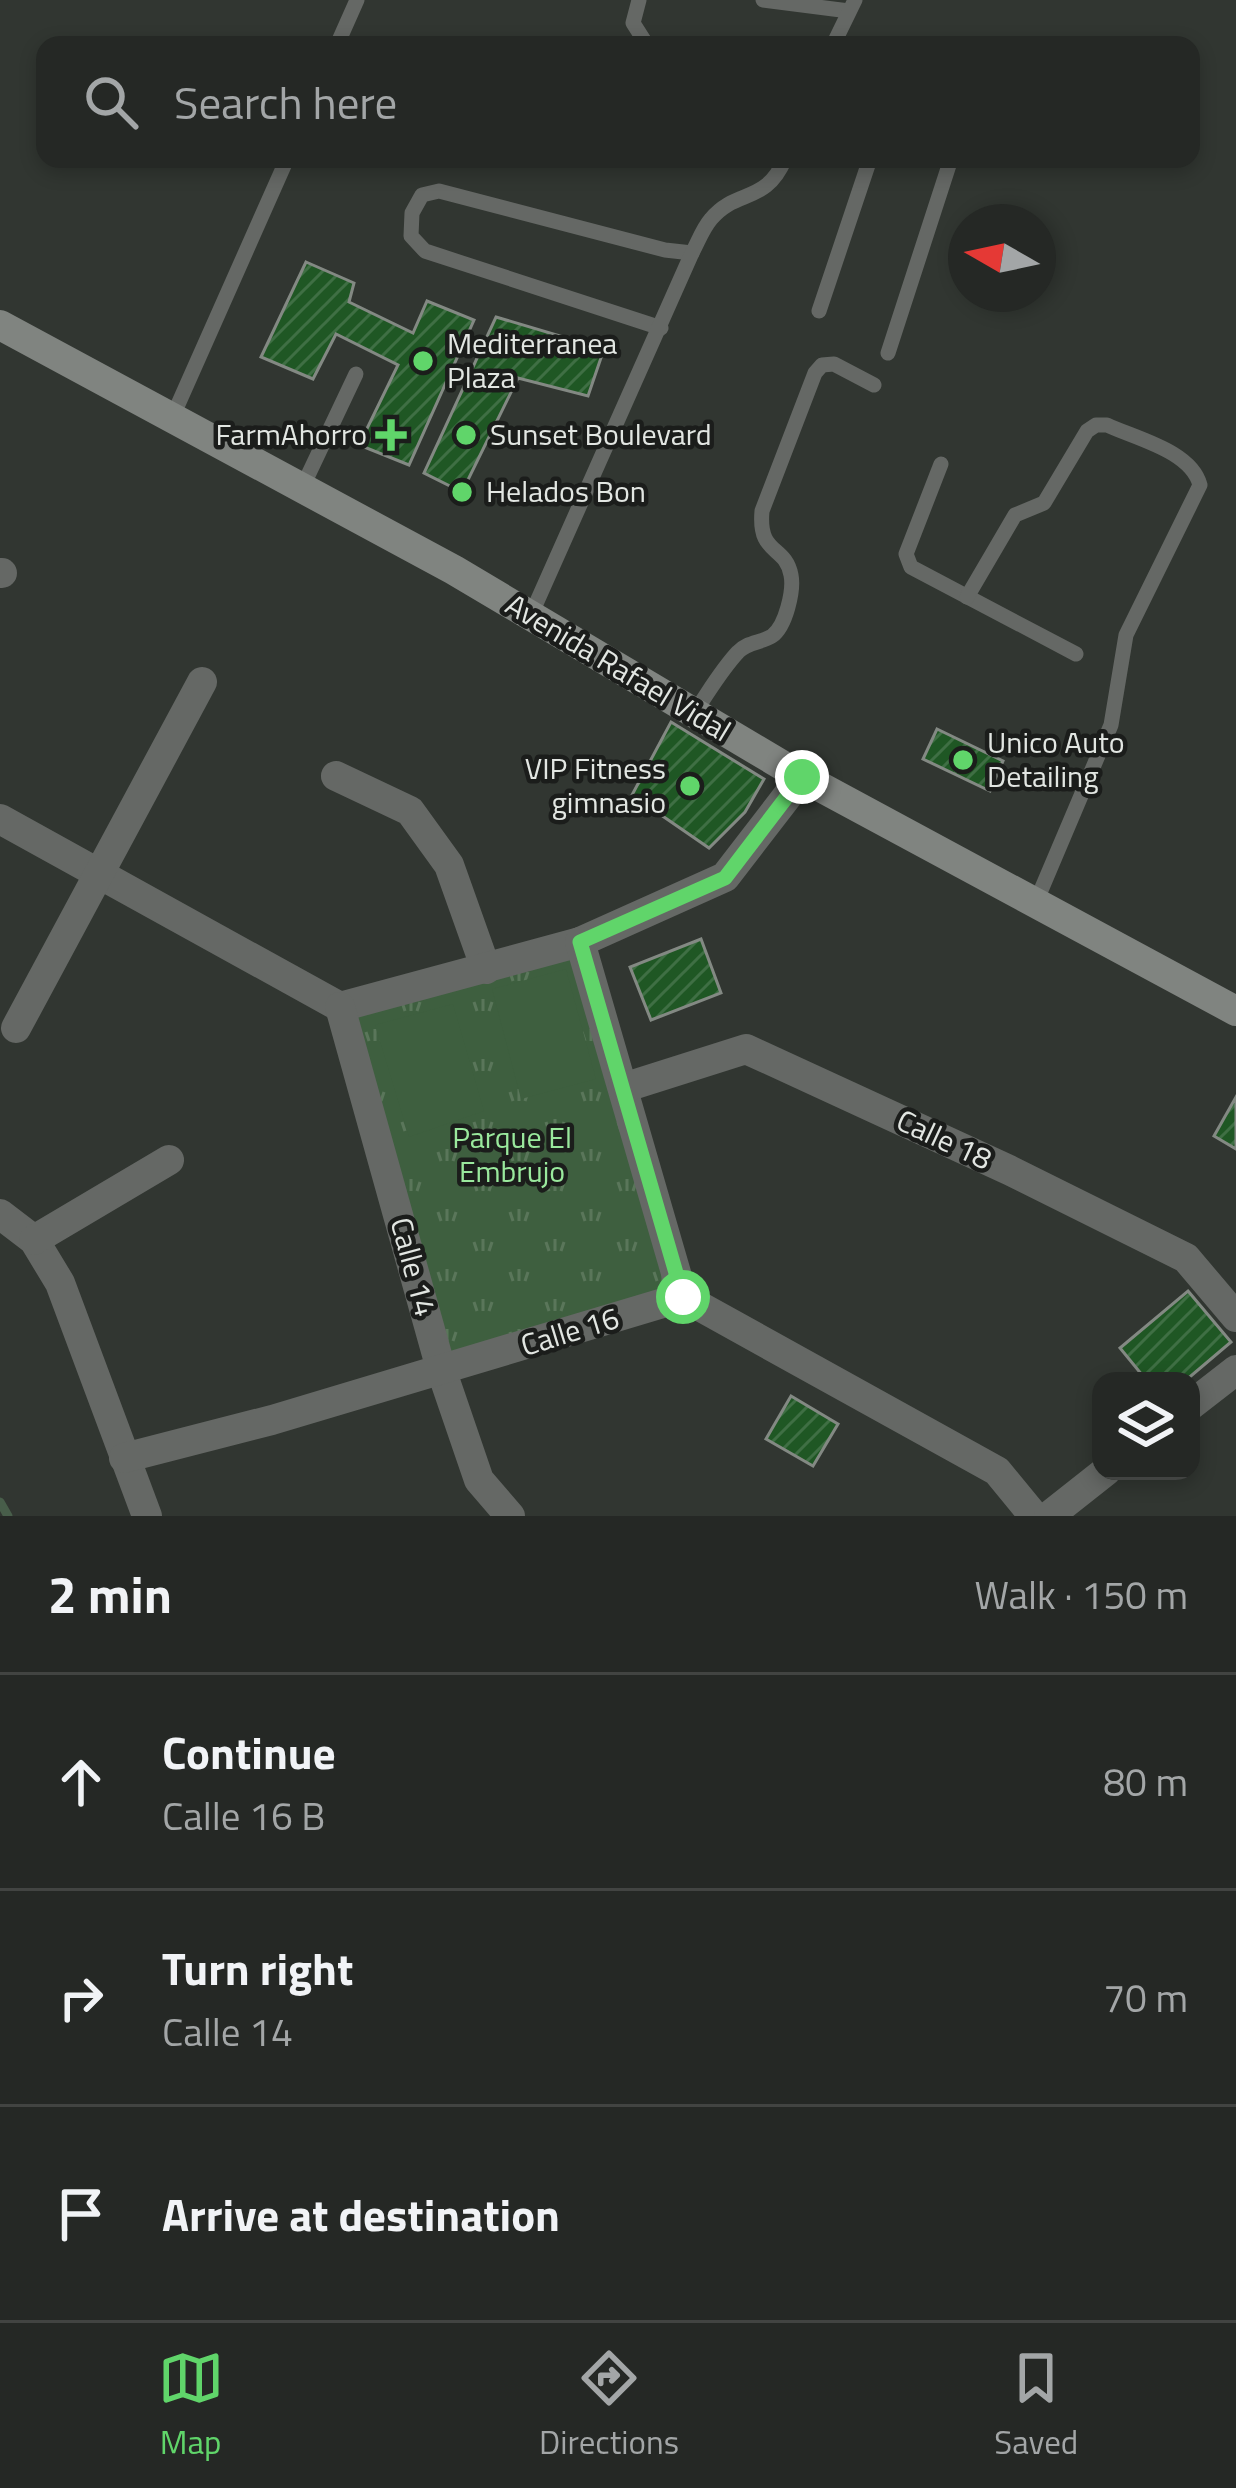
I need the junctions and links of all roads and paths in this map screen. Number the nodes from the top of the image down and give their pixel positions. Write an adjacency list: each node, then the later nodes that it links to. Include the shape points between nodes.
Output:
1 (357, 0): 5 (lane)
2 (639, 0): 6 (lane, via 633,23)
3 (763, 0): 4 (lane)
4 (852, 6): 7 (lane)
5 (341, 36)
6 (641, 36)
7 (837, 36)
8 (282, 168): 19 (lane)
9 (781, 168): 12 (lane, via 763,191 712,217)
10 (867, 168): 13 (lane)
11 (948, 168): 16 (lane)
12 (692, 253): 15 (lane); 15 (lane, via 440,191 416,203 411,236 425,251)
13 (819, 310)
14 (0, 326): 19 (main road, Avenida Rafael Vidal)
15 (661, 328): 23 (lane)
16 (888, 353)
17 (356, 374): 21 (lane)
18 (874, 385): 26 (lane, via 834,364 815,374 762,511 760,532 792,577 787,606 779,628 740,650)
19 (172, 418): 21 (main road, Avenida Rafael Vidal)
20 (941, 464): 22 (lane, via 907,554 911,567)
21 (302, 488): 23 (main road, Avenida Rafael Vidal)
22 (967, 597): 24 (lane); 31 (lane, via 1016,515 1044,502 1096,425 1187,462 1198,476 1126,635 1111,725)
23 (530, 615): 26 (main road, Avenida Rafael Vidal)
24 (1076, 654)
25 (202, 682): 30 (street)
26 (694, 713): 28 (main road, Avenida Rafael Vidal)
27 (336, 776): 33 (street, via 410,811 449,866)
28 (802, 777): 31 (main road, Avenida Rafael Vidal); 32 (street, via 725,878)
29 (0, 819): 30 (street)
30 (98, 871): 34 (street); 36 (street)
31 (1036, 902): 35 (main road, Avenida Rafael Vidal)
32 (580, 942): 33 (street); 37 (street)
33 (486, 969): 34 (street)
34 (340, 1007): 43 (street, Calle 14)
35 (1236, 1011)
36 (16, 1028)
37 (623, 1088): 41 (street); 42 (street, Calle 18, via 746,1048 1186,1258)
38 (169, 1160): 40 (street)
39 (0, 1214): 40 (street)
40 (34, 1240): 46 (street, via 72,1313)
41 (683, 1297): 43 (street, Calle 16); 50 (street, via 997,1471)
42 (1236, 1317)
43 (441, 1369): 46 (street, Calle 16); 49 (street, Calle 14, via 479,1480)
44 (1236, 1370): 45 (street)
45 (1200, 1398)
46 (124, 1458): 48 (street)
47 (1095, 1480): 51 (street)
48 (146, 1516)
49 (510, 1516)
50 (1034, 1516)
51 (1049, 1516)

